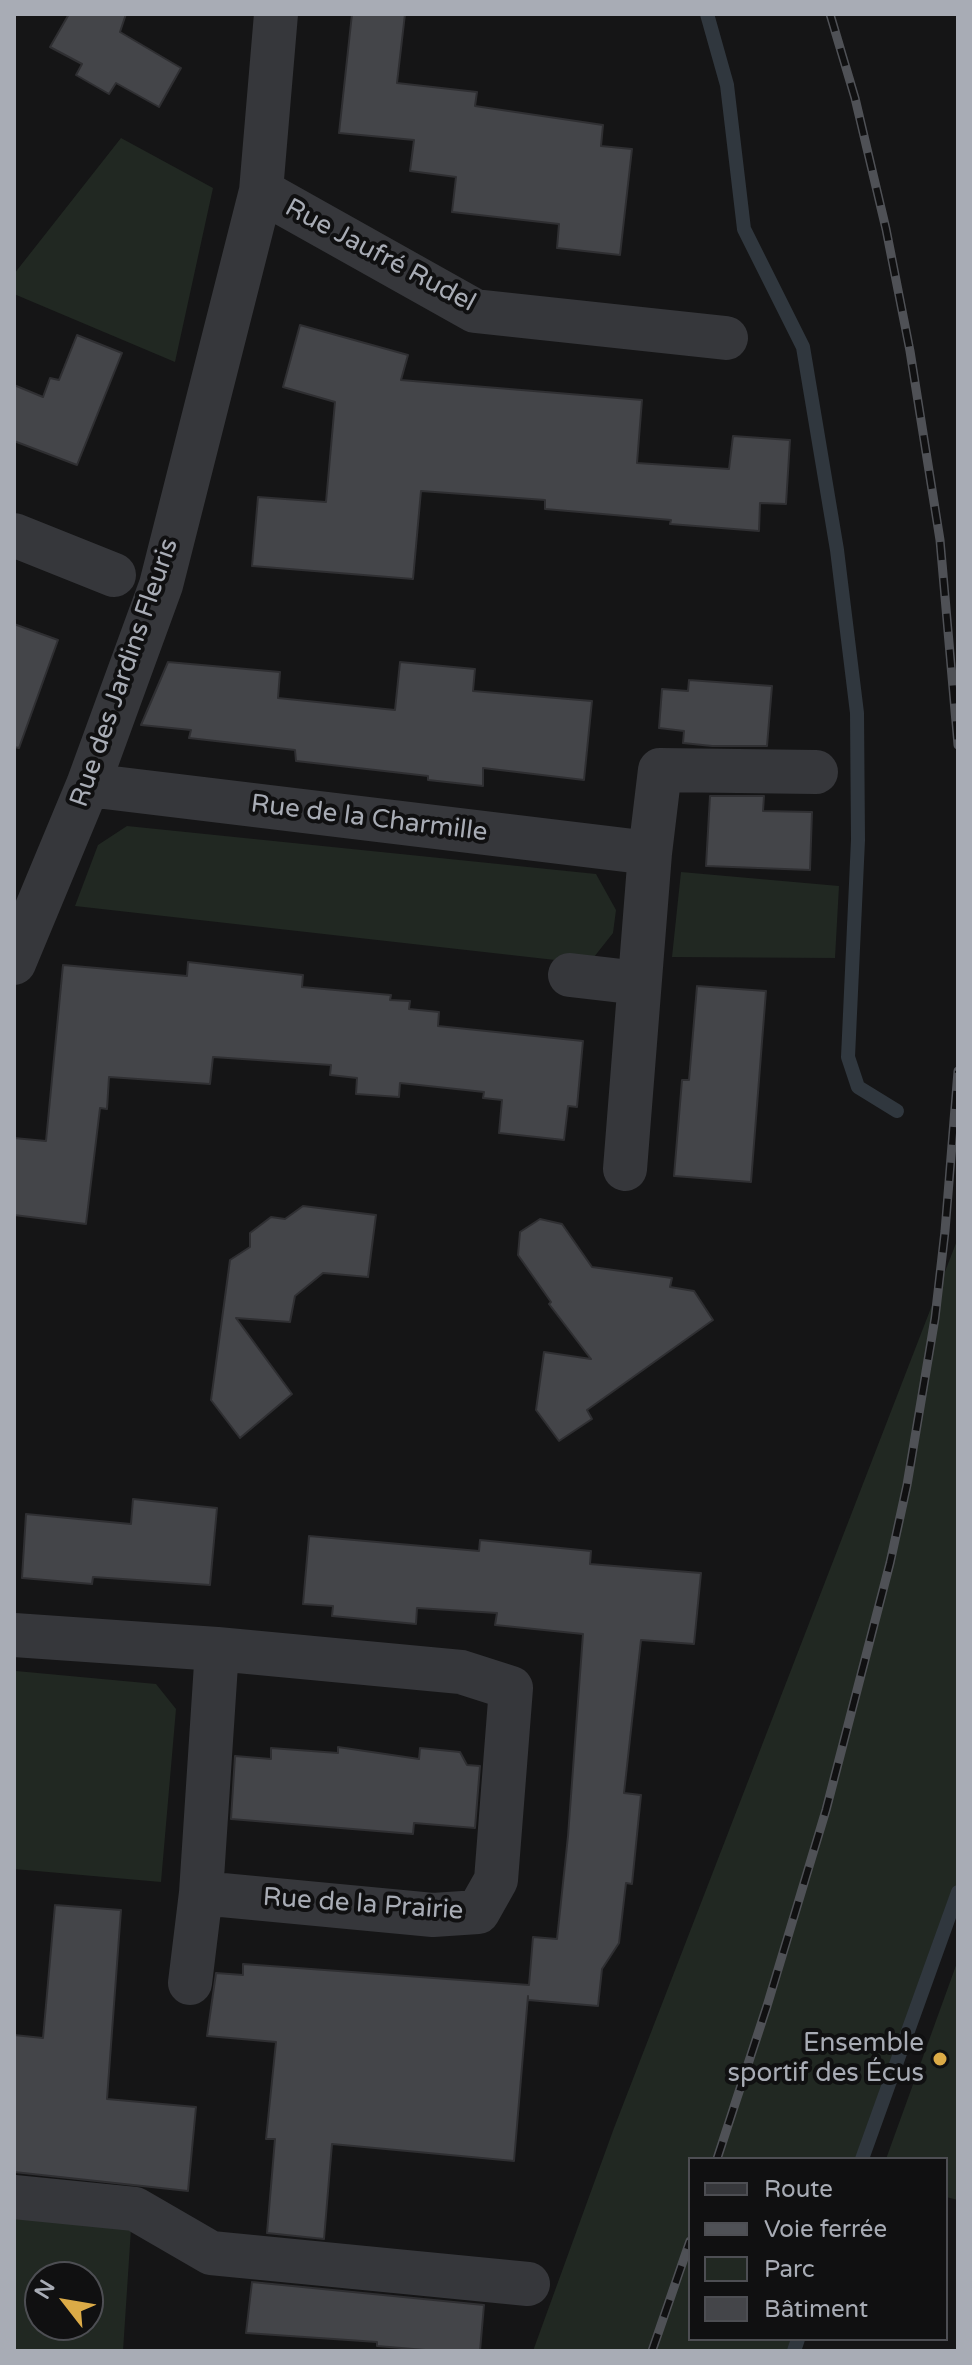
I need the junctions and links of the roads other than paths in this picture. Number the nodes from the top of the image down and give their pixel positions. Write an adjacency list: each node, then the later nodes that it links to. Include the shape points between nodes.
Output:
1 (276, 14): 2 (street, Rue Jaufré Rudel)
2 (261, 191): 3 (street, Rue Jaufré Rudel, via 475,311); 7 (street, Rue des Jardins Fleuris, via 161,585)
3 (726, 338)
4 (14, 535): 5 (street)
5 (114, 575)
6 (816, 772): 8 (street, via 660,770)
7 (88, 785): 8 (street, Rue de la Charmille); 9 (street, Rue des Jardins Fleuris)
8 (650, 853): 11 (street)
9 (14, 963)
10 (570, 975): 11 (street)
11 (639, 983): 12 (street)
12 (625, 1169)
13 (14, 1635): 14 (street, Rue de la Prairie)
14 (217, 1649): 15 (street); 15 (street, Rue de la Prairie, via 461,1672 511,1688 496,1880 478,1912 433,1915)
15 (201, 1893): 16 (street)
16 (190, 1983)
17 (14, 2197): 18 (street, via 135,2209 211,2253)
18 (528, 2284)

